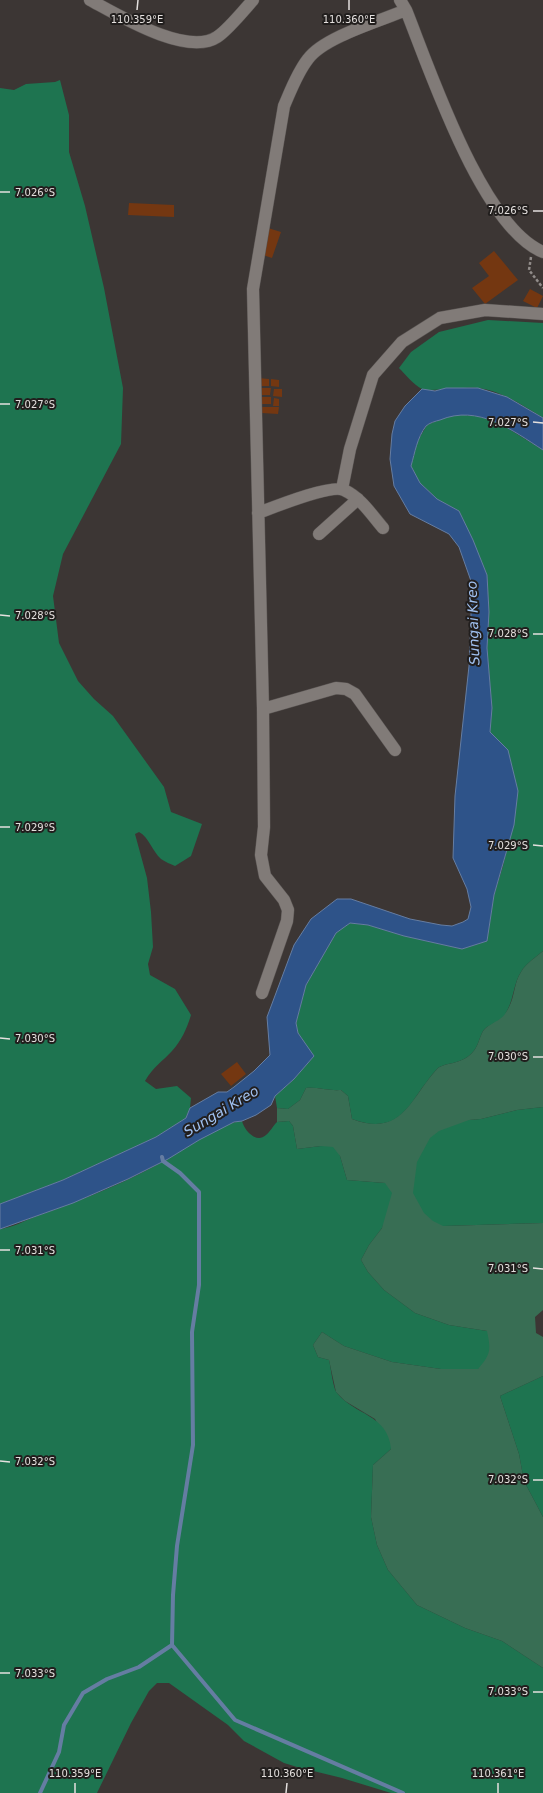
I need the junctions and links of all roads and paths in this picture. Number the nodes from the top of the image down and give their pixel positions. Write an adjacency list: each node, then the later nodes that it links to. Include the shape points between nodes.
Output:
1 (90, 0): 2 (street, via 173,39 191,43 217,37)
2 (253, 0)
3 (403, 5): 4 (street, via 449,121 487,195 512,228); 9 (street, via 320,47 294,82 284,106 253,289)
4 (538, 249): 5 (path, via 529,270)
5 (543, 288)
6 (543, 314): 7 (street, via 485,310 440,318 402,342 373,375 350,449)
7 (342, 489): 8 (street); 9 (street, via 327,489)
8 (358, 499): 10 (street); 11 (street)
9 (258, 512): 12 (street)
10 (383, 528)
11 (319, 534)
12 (263, 709): 13 (street, via 336,688 346,689 355,694); 14 (street, via 264,827 261,855 265,876 284,900 288,910 287,921)
13 (395, 750)
14 (262, 993)

